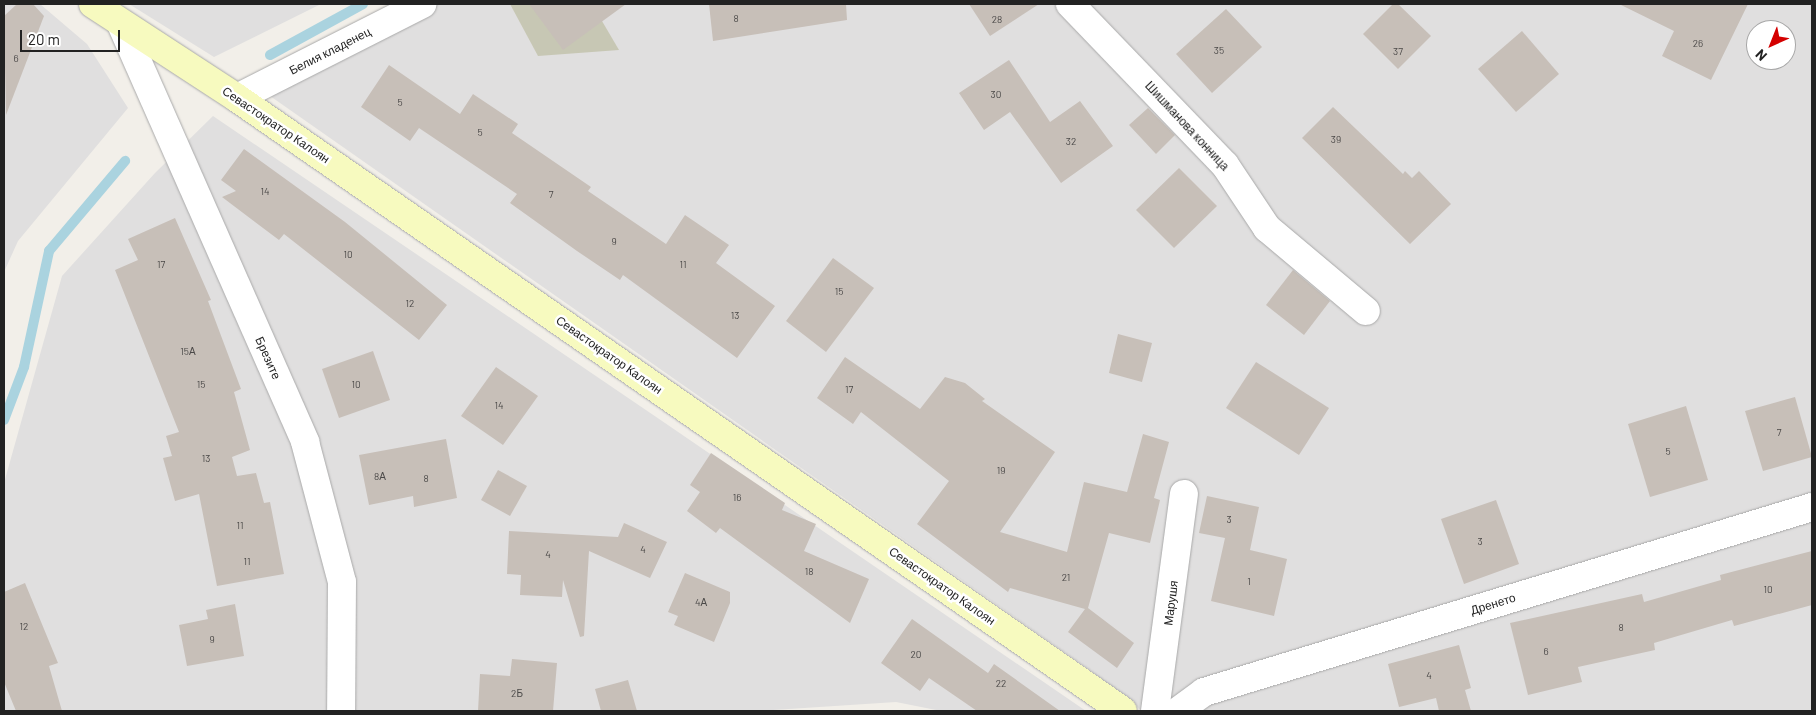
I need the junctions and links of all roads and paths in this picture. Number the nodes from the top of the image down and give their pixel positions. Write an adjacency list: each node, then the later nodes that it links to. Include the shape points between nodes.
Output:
1 (93, 4): 4 (main road, Севастократор Калоян)
2 (422, 4): 5 (street, Белия кладенец)
3 (1070, 4): 6 (street, Шишманова конница, via 1225,165 1267,228)
4 (121, 24): 5 (main road, Севастократор Калоян); 9 (street, Брезите, via 305,442 342,582)
5 (237, 98): 10 (main road, Севастократор Калоян)
6 (1366, 311)
7 (1184, 494): 11 (street, Марушя)
8 (1812, 507): 12 (street, Дренето, via 1204,692)
9 (341, 711)
10 (1123, 711)
11 (1155, 711)
12 (1178, 711)

